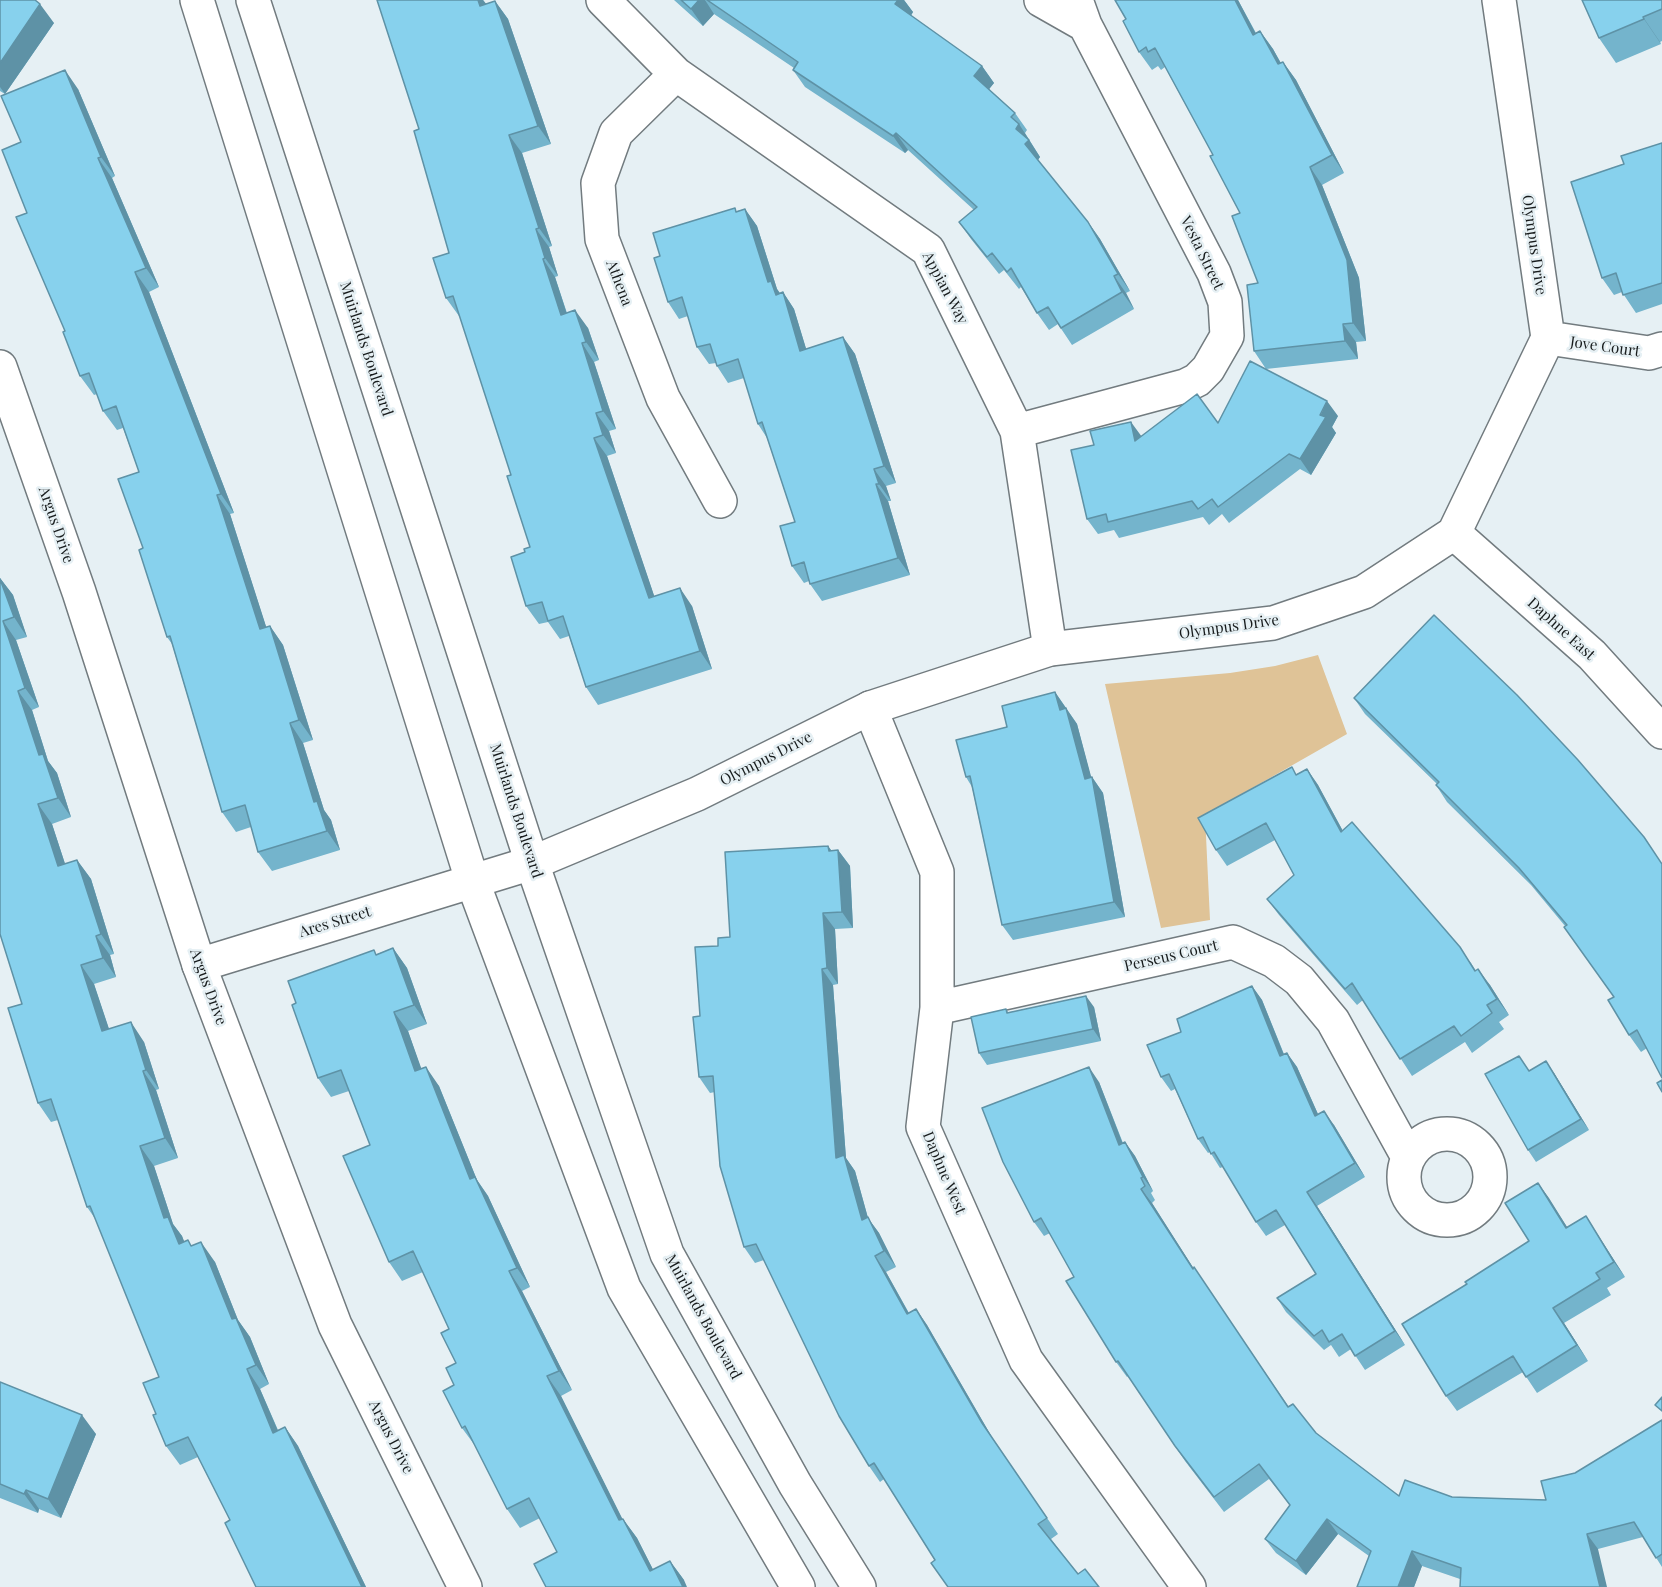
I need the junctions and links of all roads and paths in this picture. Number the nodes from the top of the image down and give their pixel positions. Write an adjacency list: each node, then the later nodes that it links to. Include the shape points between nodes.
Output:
1 (197, 0): 18 (street)
2 (253, 0): 17 (street, Muirlands Boulevard)
3 (603, 0): 7 (street, Appian Way)
4 (1041, 0): 6 (street, Vesta Street)
5 (1499, 0): 8 (street, Olympus Drive)
6 (1081, 12): 11 (street, Vesta Street, via 1214,273 1225,302 1227,336 1208,369 1185,386)
7 (676, 74): 11 (street, Appian Way, via 928,250); 12 (street, Athena, via 616,133 598,183 602,239 663,398)
8 (1548, 338): 9 (street, Jove Court, via 1649,353); 13 (street)
9 (1662, 349)
10 (0, 367): 19 (street, Argus Drive, via 79,592)
11 (1017, 431): 14 (street, Appian Way)
12 (720, 501)
13 (1454, 533): 14 (street, Olympus Drive, via 1364,592 1272,623); 16 (street, Daphne East, via 1592,655)
14 (1050, 649): 15 (street, Olympus Drive)
15 (870, 708): 17 (street, Olympus Drive, via 698,794); 20 (street, Daphne West, via 937,872)
16 (1662, 732)
17 (532, 863): 18 (street, Olympus Drive); 24 (street, Muirlands Boulevard, via 667,1254 795,1484)
18 (472, 880): 19 (street, Ares Street); 23 (street, via 624,1288)
19 (199, 965): 22 (street, Argus Drive, via 335,1325)
20 (937, 1008): 21 (street, Perseus Court, via 1233,942 1274,961 1299,980 1333,1021); 25 (street, Daphne West, via 923,1127 1026,1360)
21 (1408, 1157)
22 (465, 1587)
23 (798, 1587)
24 (859, 1587)
25 (1189, 1587)

